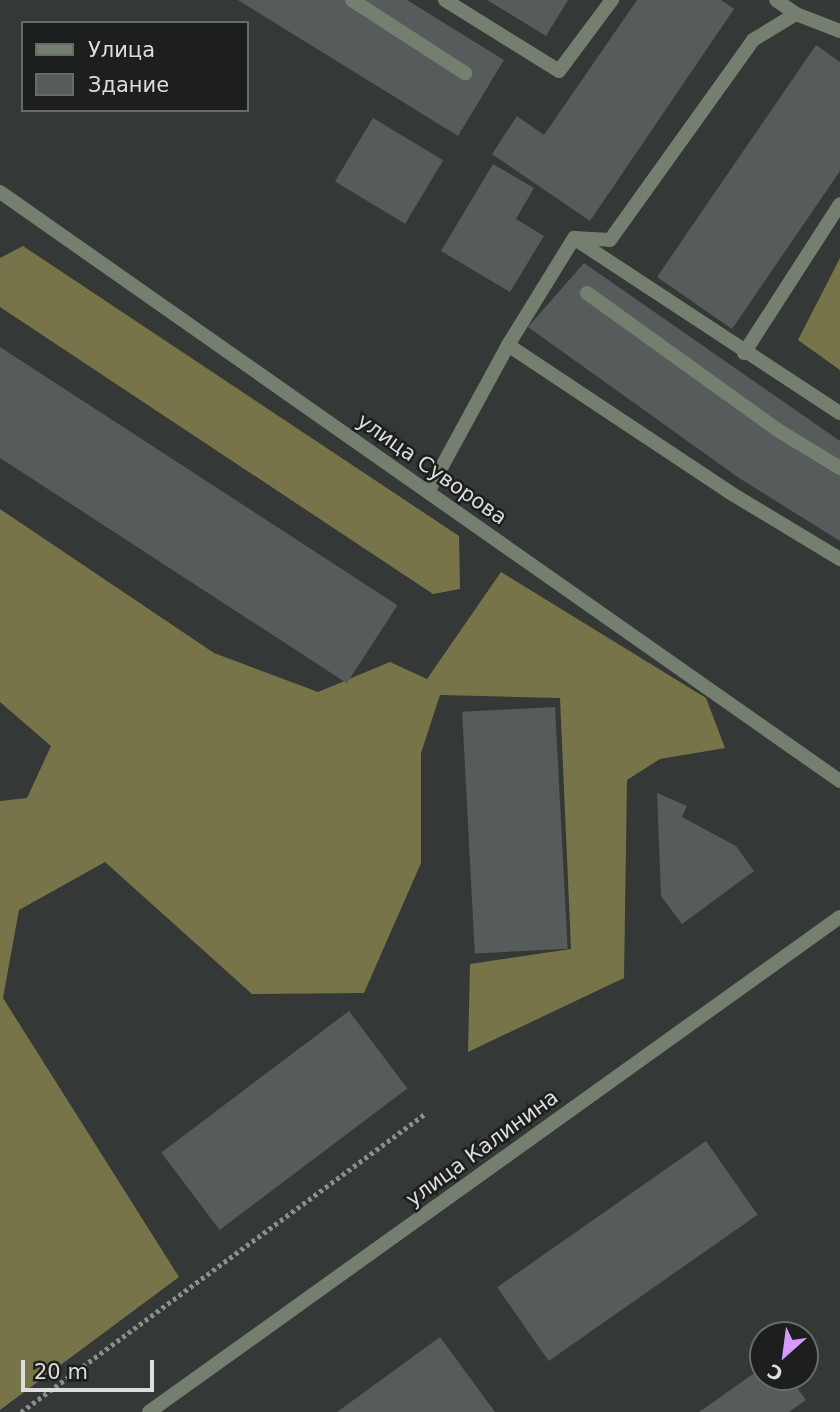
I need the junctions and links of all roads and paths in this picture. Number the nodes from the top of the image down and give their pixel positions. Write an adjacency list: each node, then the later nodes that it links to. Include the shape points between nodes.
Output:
1 (352, 0): 7 (street)
2 (445, 0): 3 (street, via 559,71)
3 (612, 0)
4 (776, 0): 5 (street)
5 (796, 13): 6 (street); 10 (street, via 753,40 610,240)
6 (840, 31)
7 (465, 73)
8 (0, 192): 16 (street, улица Суворова)
9 (840, 204): 13 (street)
10 (574, 238): 12 (street); 13 (street)
11 (587, 293): 15 (street, via 776,429)
12 (508, 345): 16 (street); 17 (street, via 729,492)
13 (744, 353): 14 (street)
14 (840, 414)
15 (840, 468)
16 (428, 492): 18 (street, улица Суворова)
17 (840, 559)
18 (840, 781)
19 (840, 918): 22 (street, улица Калинина)
20 (426, 1113): 21 (path)
21 (20, 1412)
22 (149, 1412)

